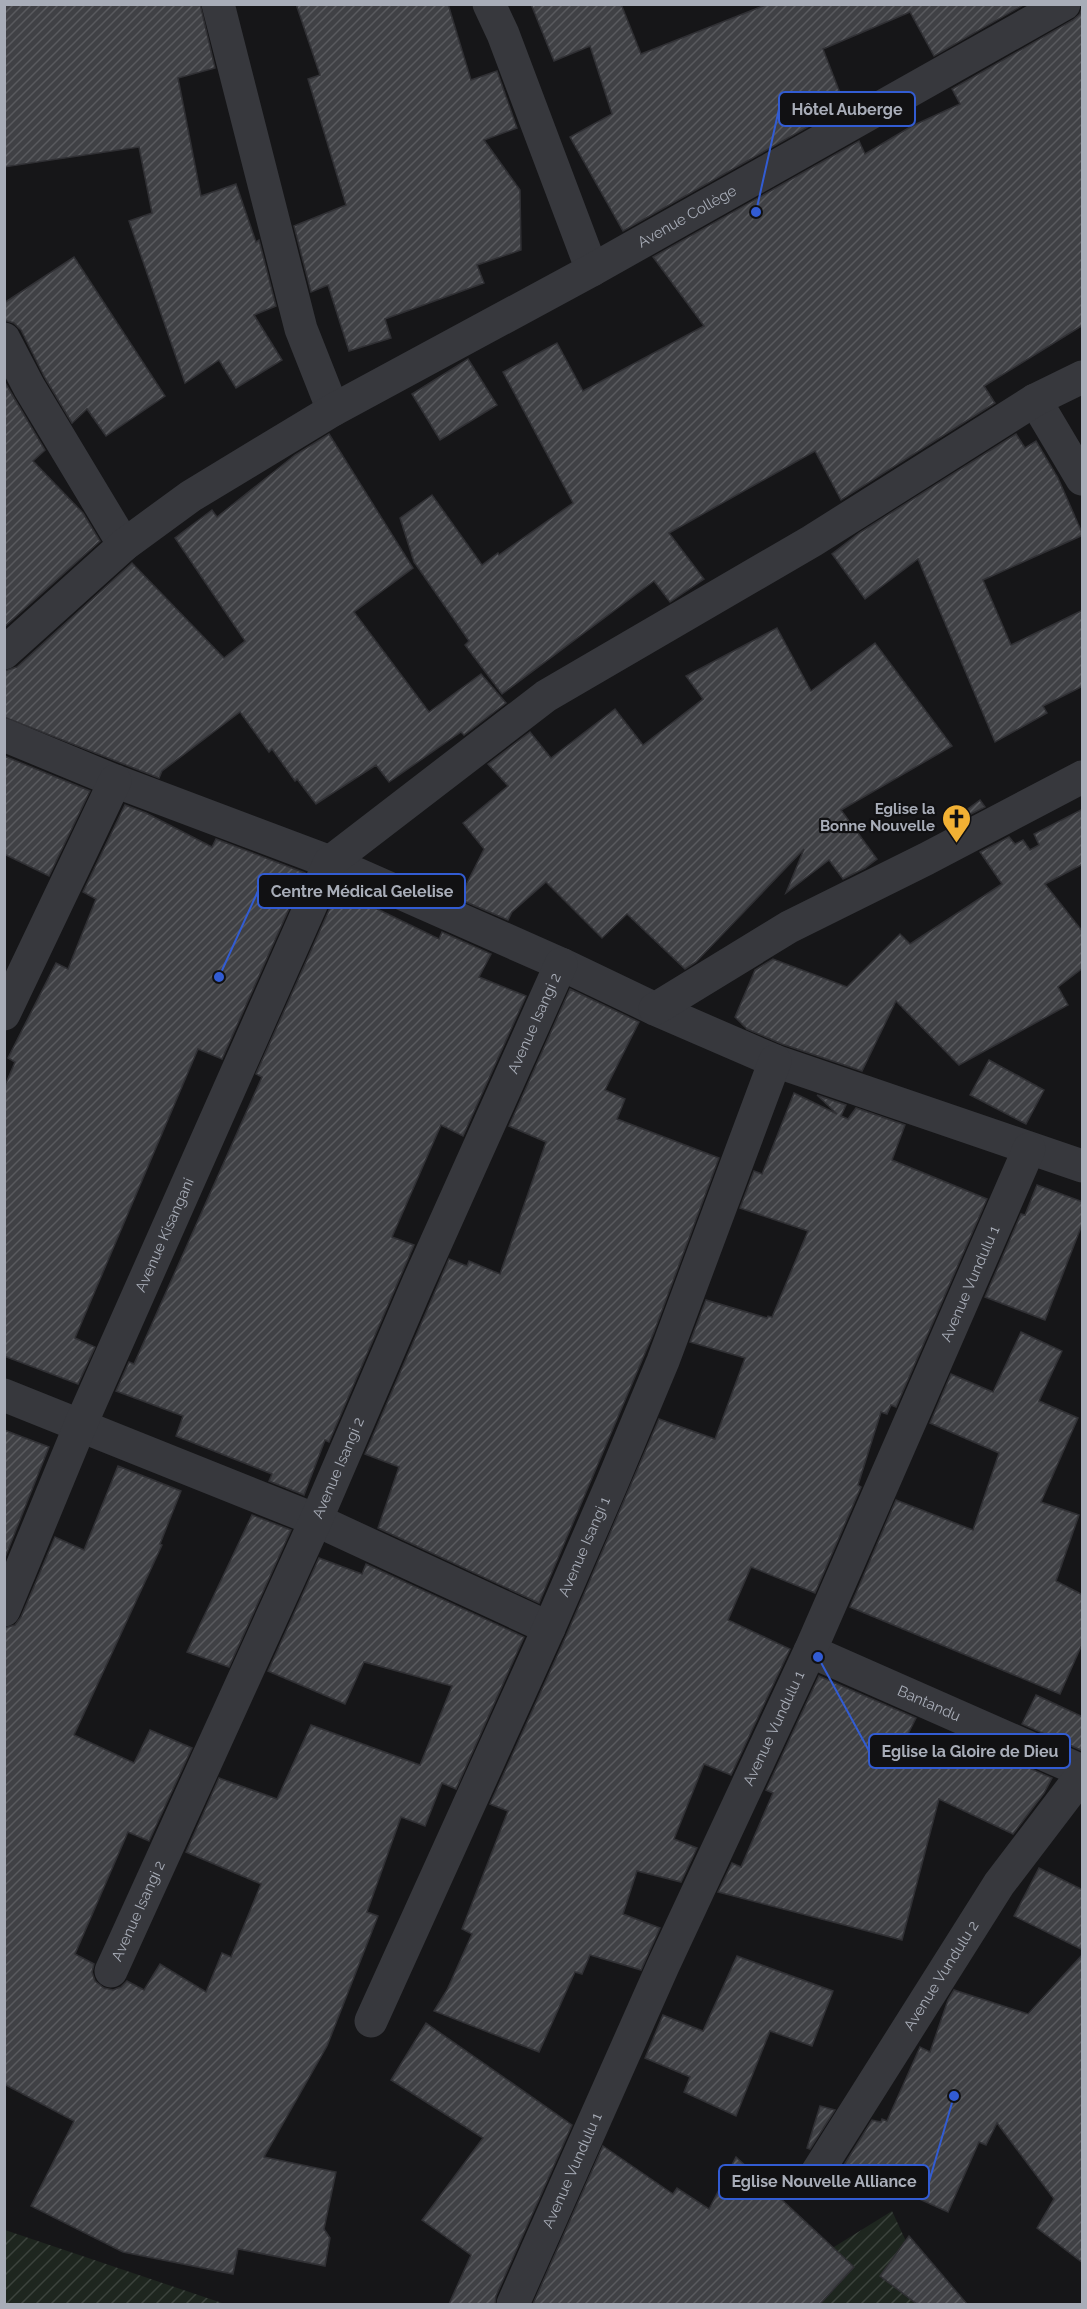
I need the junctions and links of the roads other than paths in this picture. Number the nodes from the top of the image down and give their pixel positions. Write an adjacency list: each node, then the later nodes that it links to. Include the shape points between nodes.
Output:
1 (218, 4): 8 (street, via 301,330)
2 (489, 4): 4 (street)
3 (1064, 4): 4 (street, Avenue Collège)
4 (592, 270): 8 (street, Avenue Collège)
5 (4, 339): 10 (street)
6 (1083, 377): 7 (street)
7 (1035, 400): 9 (street); 15 (street, via 812,542 546,696)
8 (333, 410): 10 (street, Avenue Collège, via 191,495)
9 (1083, 479)
10 (124, 545): 11 (street, Avenue Collège)
11 (4, 652)
12 (4, 735): 14 (street)
13 (1083, 777): 17 (street, via 789,927)
14 (115, 781): 15 (street); 18 (street)
15 (330, 862): 16 (street); 23 (street, Avenue Kisangani)
16 (561, 964): 17 (street); 24 (street, Avenue Isangi 2)
17 (655, 1009): 19 (street)
18 (4, 1014)
19 (775, 1061): 20 (street); 26 (street, Avenue Isangi 1, via 663,1361)
20 (1029, 1149): 21 (street); 27 (street, Avenue Vundulu 1)
21 (1083, 1166)
22 (4, 1395): 23 (street)
23 (81, 1426): 24 (street); 25 (street, Avenue Kisangani)
24 (316, 1520): 26 (street); 29 (street, Avenue Isangi 2)
25 (4, 1611)
26 (549, 1628): 30 (street, Avenue Isangi 1)
27 (810, 1651): 28 (street, Bantandu); 32 (street, Avenue Vundulu 1, via 663,1966)
28 (1083, 1773): 31 (street, Avenue Vundulu 2, via 999,1884)
29 (111, 1971)
30 (371, 2021)
31 (811, 2182)
32 (513, 2304)

